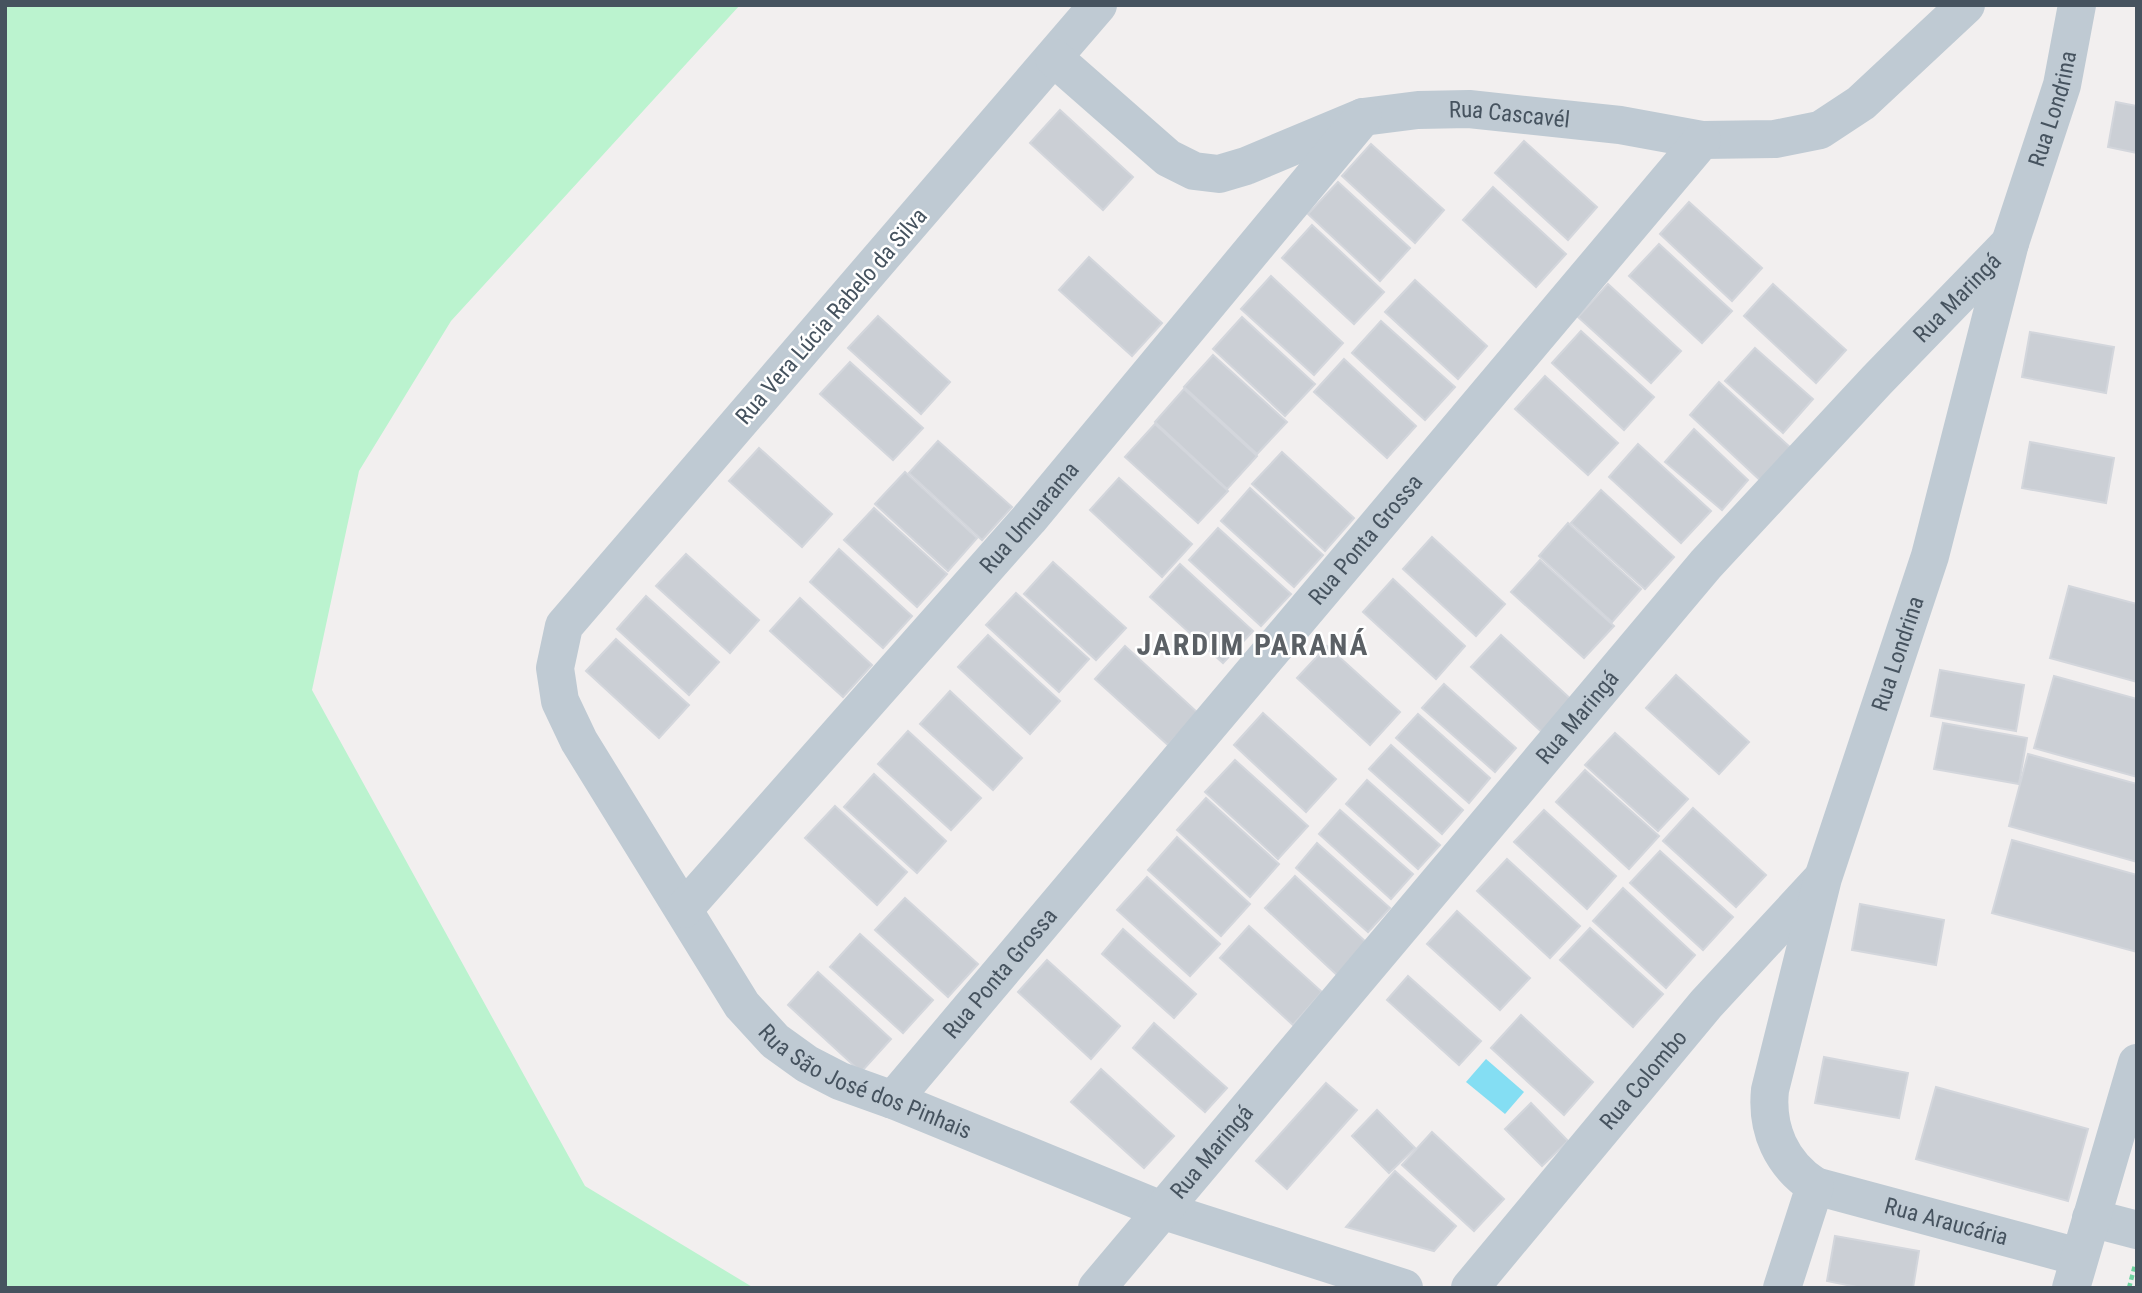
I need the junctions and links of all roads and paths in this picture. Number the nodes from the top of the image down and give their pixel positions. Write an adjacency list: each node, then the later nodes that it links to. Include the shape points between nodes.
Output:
1 (1098, 5): 4 (street, Rua Vera Lúcia Rabelo da Silva)
2 (1966, 5): 6 (street, Rua Cascavél, via 1861,103 1820,130 1775,139)
3 (2077, 5): 7 (street, Rua Londrina, via 2062,85)
4 (1054, 58): 5 (street, Rua Cascavél, via 1168,158 1194,171 1219,174 1246,166); 8 (street, Rua Vera Lúcia Rabelo da Silva)
5 (1363, 117): 6 (street, Rua Cascavél, via 1469,109 1620,125); 10 (street, Rua Umuarama, via 1029,519)
6 (1702, 140): 12 (street, Rua Ponta Grossa)
7 (2010, 243): 9 (street, Rua Londrina, via 1930,556); 14 (street, Rua Maringá, via 1706,564)
8 (564, 626): 10 (street, Rua São José dos Pinhais, via 555,668 560,701 579,741)
9 (1823, 878): 13 (street, Rua Londrina, via 1768,1107 1779,1149 1800,1177); 21 (street, Rua Colombo, via 1706,1004)
10 (684, 909): 12 (street, Rua São José dos Pinhais, via 742,1005 775,1041 807,1064)
11 (2137, 1063): 15 (street)
12 (893, 1100): 14 (street, Rua São José dos Pinhais)
13 (1815, 1186): 18 (street, Rua Araucária); 22 (street)
14 (1164, 1211): 19 (street, Rua Maringá); 20 (street, Rua São José dos Pinhais)
15 (2091, 1218): 16 (street); 18 (street)
16 (2137, 1230)
17 (2137, 1258): 23 (path)
18 (2075, 1273)
19 (1097, 1288)
20 (1404, 1288)
21 (1470, 1288)
22 (1782, 1288)
23 (2129, 1288)

